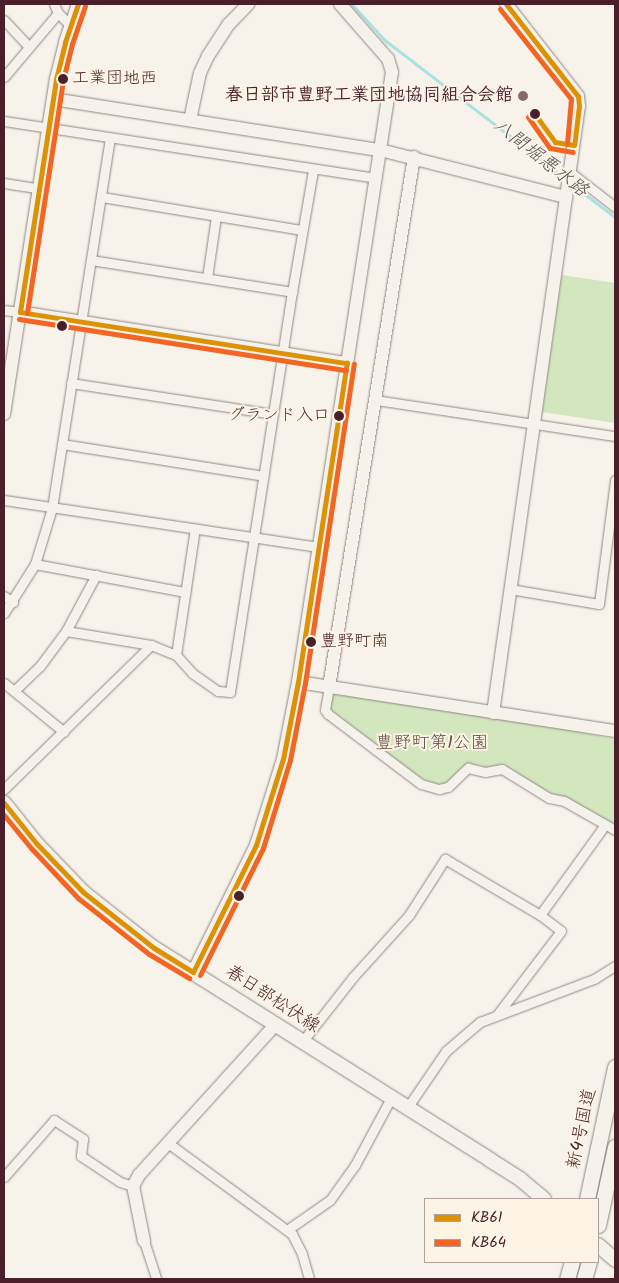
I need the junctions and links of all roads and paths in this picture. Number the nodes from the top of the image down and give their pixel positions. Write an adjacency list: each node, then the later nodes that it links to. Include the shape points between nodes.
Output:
1 (54, 4): 6 (street)
2 (78, 4): 8 (street)
3 (248, 4): 12 (street, via 229,24 208,56 200,73)
4 (340, 4): 16 (street, via 391,66)
5 (506, 4): 21 (street, via 578,96)
6 (58, 13): 8 (street); 9 (street)
7 (4, 20): 9 (street)
8 (70, 25): 11 (street)
9 (29, 47): 10 (street)
10 (4, 76)
11 (53, 99): 12 (street); 14 (street)
12 (190, 120): 16 (street)
13 (4, 121): 14 (street)
14 (49, 128): 15 (street); 22 (street)
15 (110, 138): 18 (street); 23 (street)
16 (380, 150): 17 (street); 19 (street)
17 (414, 157): 21 (street); 36 (street)
18 (313, 170): 19 (street); 26 (street)
19 (376, 178): 34 (street)
20 (4, 183): 22 (street)
21 (569, 183): 24 (street); 39 (street)
22 (40, 189): 31 (street)
23 (102, 197): 25 (street); 27 (street)
24 (615, 208)
25 (216, 216): 26 (street); 28 (street)
26 (302, 230): 29 (street)
27 (91, 260): 28 (street); 32 (street)
28 (207, 278): 29 (street)
29 (292, 292): 33 (street)
30 (4, 310): 31 (street)
31 (20, 312): 32 (street); 37 (street)
32 (81, 322): 33 (street); 35 (street)
33 (283, 353): 34 (street); 38 (street)
34 (347, 364): 48 (street)
35 (71, 382): 38 (street); 41 (street)
36 (376, 400): 39 (street); 61 (street)
37 (4, 414)
38 (273, 414): 42 (street)
39 (535, 424): 40 (street); 51 (street)
40 (615, 436)
41 (62, 444): 42 (street); 45 (street)
42 (263, 476): 47 (street)
43 (615, 480): 51 (street, via 599,604)
44 (4, 500): 45 (street)
45 (52, 508): 46 (street); 49 (street)
46 (195, 528): 47 (street); 52 (street)
47 (254, 536): 48 (street); 58 (street, via 230,692 218,691 192,673)
48 (319, 547): 59 (street)
49 (35, 564): 50 (street); 54 (street)
50 (96, 575): 52 (street); 56 (street)
51 (510, 589): 63 (street)
52 (185, 592): 58 (street)
53 (4, 596): 54 (street)
54 (13, 602): 55 (street)
55 (4, 613)
56 (66, 631): 57 (street); 62 (street, via 40,666)
57 (150, 645): 58 (street); 65 (street)
58 (176, 655)
59 (298, 682): 61 (street); 72 (street, via 283,760 265,820 242,876)
60 (4, 683): 62 (street)
61 (329, 687): 63 (street); 68 (street, via 325,710 328,714 421,784 438,789 448,787 468,768 485,772 502,770 549,798 564,801)
62 (14, 691): 65 (street)
63 (493, 712): 64 (street)
64 (615, 731)
65 (64, 732): 66 (street)
66 (4, 789)
67 (4, 803): 72 (main road, 春日部松伏線, via 36,843 83,892 154,948)
68 (606, 825): 69 (street); 70 (street)
69 (615, 830)
70 (540, 915): 73 (street, via 561,931); 75 (street, via 445,859 409,915 353,976)
71 (615, 966): 73 (street, via 594,979)
72 (193, 972): 74 (main road, 春日部松伏線)
73 (497, 1015): 78 (street, via 480,1022 446,1051)
74 (276, 1024): 75 (main road, 春日部松伏線); 79 (street)
75 (302, 1042): 77 (main road, 春日部松伏線)
76 (615, 1067): 84 (highway, 新4号国道)
77 (391, 1098): 78 (main road, 春日部松伏線); 86 (street, via 356,1165 330,1200)
78 (407, 1108): 83 (main road, 春日部松伏線)
79 (168, 1144): 82 (street); 86 (street)
80 (615, 1147): 85 (highway, 新4号国道)
81 (4, 1177): 82 (street, via 54,1120 83,1139 81,1156 120,1182)
82 (133, 1186): 87 (street)
83 (543, 1198)
84 (587, 1198)
85 (599, 1220)
86 (287, 1230): 93 (street, via 302,1254)
87 (144, 1241): 92 (street)
88 (599, 1246): 89 (main road)
89 (615, 1260)
90 (572, 1263): 94 (highway)
91 (589, 1263): 95 (highway)
92 (156, 1279)
93 (309, 1279)
94 (567, 1279)
95 (584, 1279)

